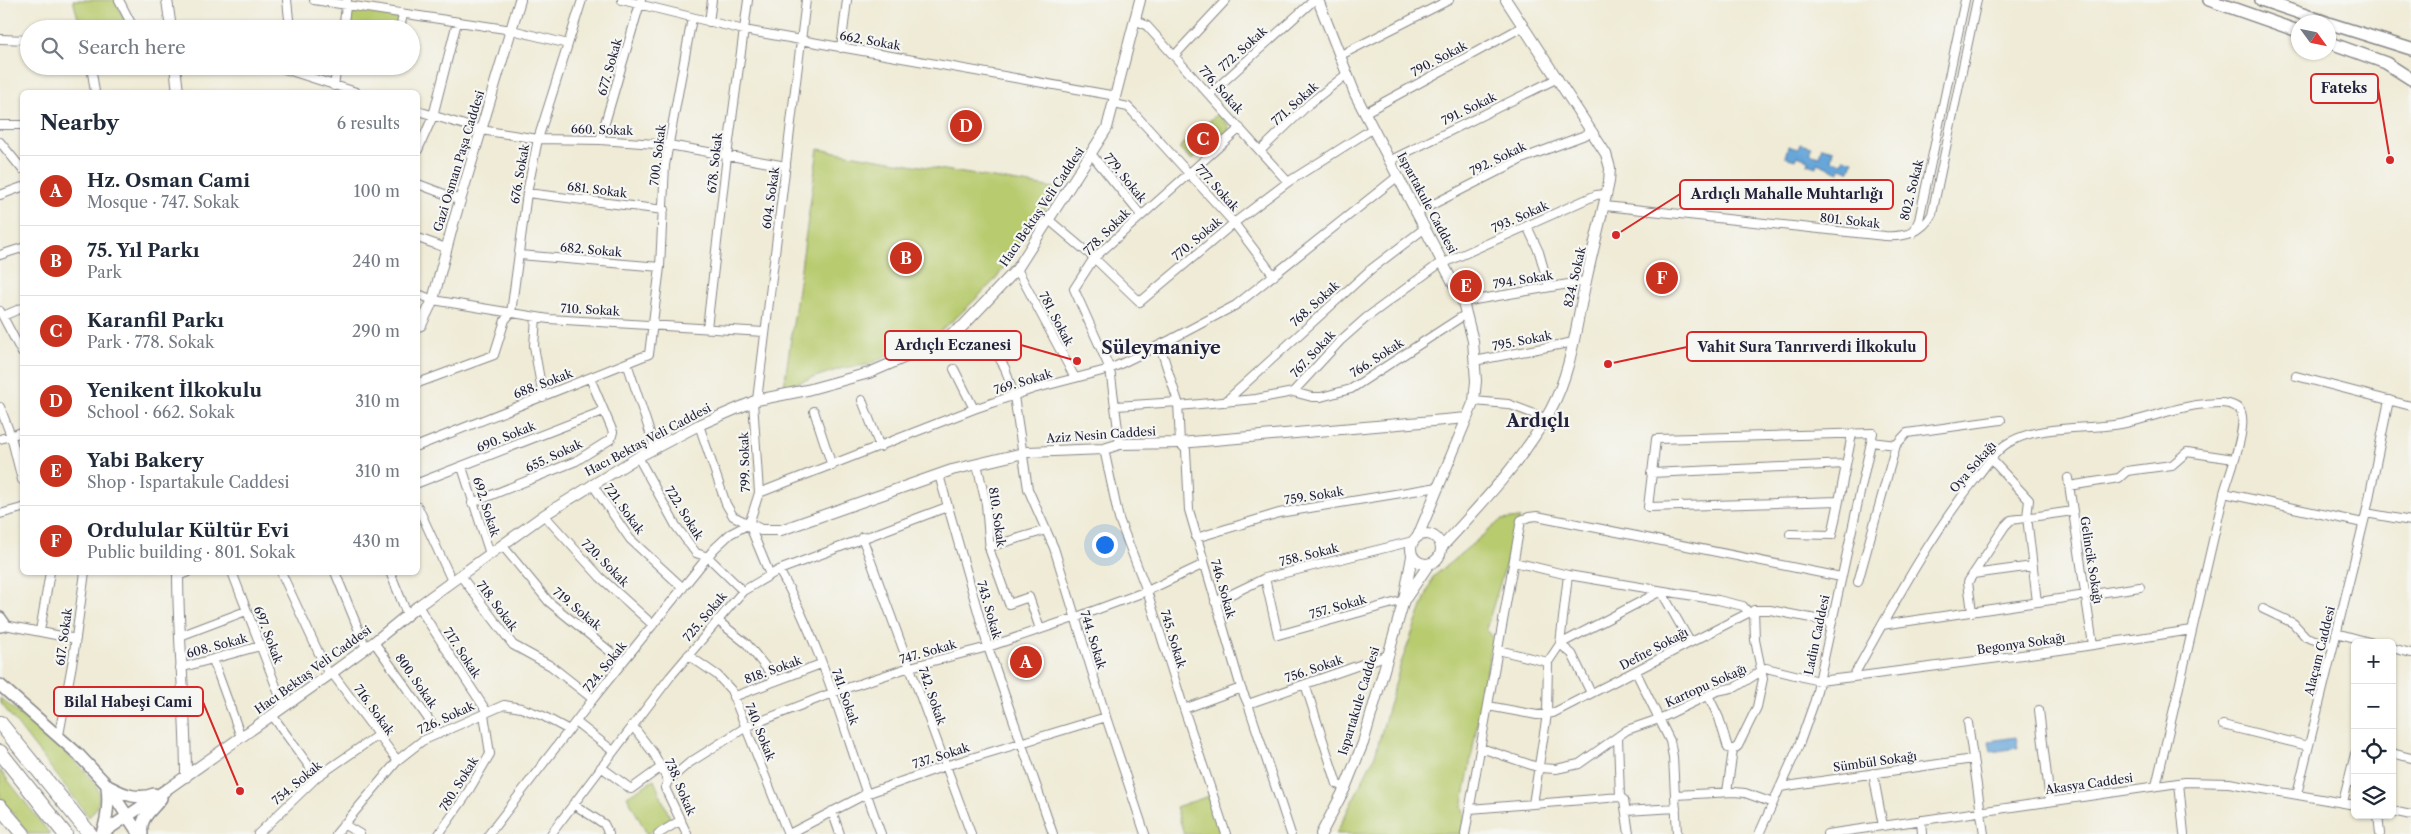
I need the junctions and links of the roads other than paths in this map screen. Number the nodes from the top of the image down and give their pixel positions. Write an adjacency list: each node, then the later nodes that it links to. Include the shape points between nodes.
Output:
1 (120, 0): 27 (street)
2 (167, 0): 28 (street)
3 (287, 0): 29 (street)
4 (314, 0): 23 (street)
5 (520, 0): 38 (street, Gazi Osman Paşa Caddesi)
6 (582, 0): 43 (street, 676. Sokak)
7 (622, 0): 22 (street, 662. Sokak)
8 (712, 0): 34 (street)
9 (748, 0): 39 (street, 678. Sokak)
10 (806, 0): 42 (street, 604. Sokak)
11 (847, 0): 45 (street)
12 (1140, 0): 32 (street, Hacı Bektaş Veli Caddesi)
13 (1226, 0): 47 (street)
14 (1314, 0): 62 (street, 772. Sokak)
15 (1318, 0): 48 (street, Ispartakule Caddesi)
16 (1449, 0): 48 (street)
17 (1506, 0): 35 (street, 824. Sokak)
18 (1965, 0): 101 (street, 802. Sokak, via 1919,220)
19 (1977, 0): 101 (street, 802. Sokak, via 1932,214 1929,221)
20 (2209, 0): 37 (main road)
21 (2261, 0): 25 (main road)
22 (640, 2): 26 (street, 662. Sokak); 74 (street, 677. Sokak)
23 (347, 3): 24 (street); 30 (street)
24 (403, 14): 31 (street); 33 (street)
25 (2304, 15)
26 (692, 18): 34 (street, 662. Sokak); 77 (street, 700. Sokak)
27 (130, 20)
28 (170, 20)
29 (289, 20)
30 (344, 20)
31 (402, 20)
32 (1134, 20): 47 (street, 776. Sokak, via 1147,26); 63 (street, Hacı Bektaş Veli Caddesi)
33 (457, 22): 38 (street); 66 (street)
34 (709, 22): 39 (street, 662. Sokak)
35 (1524, 26): 56 (street, 824. Sokak); 65 (street, 790. Sokak)
36 (2336, 26): 46 (main road)
37 (2291, 29)
38 (512, 30): 43 (street); 71 (street, Gazi Osman Paşa Caddesi)
39 (744, 30): 42 (street, 662. Sokak); 80 (street, 678. Sokak)
40 (0, 39): 41 (street)
41 (20, 40)
42 (800, 41): 45 (street, 662. Sokak); 82 (street, 604. Sokak)
43 (568, 44): 73 (street, 676. Sokak)
44 (2336, 45): 49 (main road)
45 (841, 48): 63 (street, 662. Sokak)
46 (2411, 49)
47 (1175, 55): 62 (street, 776. Sokak)
48 (1339, 56): 51 (street, Ispartakule Caddesi)
49 (2386, 64): 50 (main road); 57 (main road)
50 (2411, 71)
51 (1346, 74): 65 (street, Ispartakule Caddesi); 78 (street, 771. Sokak)
52 (92, 75): 59 (street)
53 (176, 75): 60 (street)
54 (302, 75): 58 (street)
55 (336, 75): 58 (street)
56 (1558, 78): 72 (street, 824. Sokak); 81 (street, 791. Sokak)
57 (2411, 79)
58 (334, 86): 61 (street)
59 (95, 90)
60 (178, 90)
61 (349, 90)
62 (1210, 94): 69 (street, 776. Sokak)
63 (1115, 100): 79 (street, Hacı Bektaş Veli Caddesi, via 1107,128); 84 (street, 777. Sokak, via 1128,107)
64 (420, 112): 66 (street, 660. Sokak)
65 (1364, 113): 70 (street, Ispartakule Caddesi)
66 (433, 116): 71 (street, 660. Sokak); 76 (street)
67 (0, 125): 68 (street)
68 (20, 125)
69 (1240, 128): 78 (street, 776. Sokak); 84 (street, 778. Sokak)
70 (1372, 128): 81 (street, Ispartakule Caddesi); 86 (street, 770. Sokak)
71 (481, 130): 73 (street, 660. Sokak); 92 (street, Gazi Osman Paşa Caddesi)
72 (1593, 132): 90 (street, 824. Sokak, via 1610,168); 95 (street, 792. Sokak, via 1524,158)
73 (538, 140): 74 (street, 660. Sokak); 89 (street, 676. Sokak)
74 (600, 140): 77 (street, 660. Sokak)
75 (0, 142): 83 (street)
76 (420, 145)
77 (669, 145): 80 (street, 660. Sokak); 94 (street, 700. Sokak)
78 (1260, 151): 86 (street, 776. Sokak)
79 (1092, 155): 96 (street, 779. Sokak); 97 (street, Hacı Bektaş Veli Caddesi)
80 (726, 156): 82 (street, 660. Sokak); 124 (street, 678. Sokak)
81 (1389, 161): 85 (street, Ispartakule Caddesi)
82 (786, 166): 125 (street, 604. Sokak)
83 (20, 167)
84 (1190, 175): 96 (street, 778. Sokak); 98 (street, 777. Sokak)
85 (1397, 177): 95 (street, Ispartakule Caddesi); 111 (street, 769. Sokak)
86 (1288, 182): 98 (street, 770. Sokak)
87 (420, 185): 92 (street)
88 (20, 188): 91 (street)
89 (526, 192): 94 (street, 681. Sokak); 106 (street, 676. Sokak)
90 (1606, 194): 93 (street, 824. Sokak); 99 (street, 793. Sokak, via 1596,195)
91 (0, 195)
92 (460, 200): 103 (street, Gazi Osman Paşa Caddesi)
93 (1604, 206): 101 (street, 801. Sokak, via 1885,236 1904,237); 112 (street, 824. Sokak)
94 (664, 210): 109 (street, 700. Sokak)
95 (1416, 213): 100 (street, Ispartakule Caddesi)
96 (1141, 215): 107 (street, 778. Sokak)
97 (1049, 220): 107 (street, 770. Sokak); 110 (street, Hacı Bektaş Veli Caddesi)
98 (1234, 223): 107 (street, 770. Sokak, via 1140,302); 111 (street, 777. Sokak)
99 (1527, 226): 108 (street, 793. Sokak); 113 (street, via 1539,252)
100 (1424, 228): 108 (street, Ispartakule Caddesi); 145 (street, 768. Sokak, via 1370,270)
101 (1913, 233)
102 (420, 239): 103 (street)
103 (446, 248): 115 (street, Gazi Osman Paşa Caddesi)
104 (20, 249): 105 (street)
105 (0, 255)
106 (520, 255): 109 (street, 682. Sokak); 118 (street, 676. Sokak)
107 (1094, 258): 133 (street, 778. Sokak, via 1074,289)
108 (1443, 262): 116 (street, Ispartakule Caddesi); 138 (street, 767. Sokak, via 1340,340)
109 (660, 267): 123 (street, 700. Sokak)
110 (1017, 269): 136 (street, 781. Sokak); 141 (street, Hacı Bektaş Veli Caddesi, via 973,317 938,343 869,372 807,390)
111 (1274, 276): 128 (street, 769. Sokak, via 1222,314)
112 (1586, 281): 113 (street, 794. Sokak); 127 (street, 824. Sokak)
113 (1548, 287): 116 (street, 794. Sokak)
114 (420, 295): 115 (street, 710. Sokak)
115 (433, 300): 118 (street, 710. Sokak); 122 (street, Gazi Osman Paşa Caddesi)
116 (1463, 302): 120 (street, Ispartakule Caddesi)
117 (20, 308): 119 (street)
118 (511, 312): 121 (street, 710. Sokak); 137 (street, 676. Sokak, via 505,320 494,355)
119 (1, 313): 129 (street)
120 (1466, 314): 130 (street, Ispartakule Caddesi); 138 (street, 766. Sokak, via 1351,388 1321,397)
121 (536, 317): 123 (street, 710. Sokak); 140 (street, via 534,346)
122 (420, 325)
123 (654, 325): 124 (street, 710. Sokak); 131 (street, 688. Sokak, via 649,354)
124 (707, 328): 125 (street, 710. Sokak)
125 (764, 332): 141 (street, 604. Sokak)
126 (989, 340): 139 (street, 744. Sokak, via 1005,368)
127 (1574, 342): 130 (street, 795. Sokak); 154 (street, 824. Sokak, via 1561,385)
128 (1160, 346): 133 (street, 769. Sokak); 146 (street, 746. Sokak)
129 (20, 349)
130 (1474, 361): 144 (street, Ispartakule Caddesi)
131 (628, 363): 135 (street, 688. Sokak); 167 (street)
132 (954, 369): 150 (street)
133 (1110, 369): 136 (street, 769. Sokak); 147 (street, 778. Sokak)
134 (2296, 376): 143 (street)
135 (590, 378): 140 (street, 688. Sokak); 151 (street, 655. Sokak)
136 (1075, 378): 139 (street, 769. Sokak)
137 (420, 383)
138 (1293, 392): 145 (street, 767. Sokak)
139 (1014, 396): 150 (street, 769. Sokak); 169 (street, 744. Sokak)
140 (543, 397): 165 (street, 688. Sokak)
141 (755, 400): 156 (street, Hacı Bektaş Veli Caddesi); 185 (street, 799. Sokak)
142 (862, 400): 166 (street)
143 (2389, 400): 148 (street); 193 (street, Alaçam Caddesi)
144 (1474, 401): 153 (street, Ispartakule Caddesi); 154 (street, via 1508,404)
145 (1224, 402): 146 (street, 767. Sokak)
146 (1178, 404): 147 (street, 767. Sokak); 162 (street, 746. Sokak)
147 (1116, 406): 163 (street, 778. Sokak)
148 (2411, 406)
149 (0, 407): 159 (street)
150 (974, 409): 166 (street, 769. Sokak)
151 (603, 411): 176 (street, 690. Sokak); 188 (street, 655. Sokak, via 613,432 611,439 576,461)
152 (814, 411): 175 (street)
153 (1467, 418): 162 (street, Aziz Nesin Caddesi); 184 (street, Ispartakule Caddesi)
154 (1546, 418): 207 (street, 824. Sokak, via 1504,477)
155 (2001, 420): 164 (street, via 1907,433)
156 (699, 425): 167 (street, Hacı Bektaş Veli Caddesi); 199 (street, via 726,504 733,516)
157 (20, 433): 159 (street)
158 (1852, 434): 161 (street, Ladin Caddesi, via 1873,433); 174 (street); 178 (street, via 1656,439)
159 (11, 436): 160 (street); 177 (street)
160 (0, 439)
161 (1871, 442): 164 (street); 226 (street, Ladin Caddesi)
162 (1180, 443): 163 (street, Aziz Nesin Caddesi); 203 (street, 746. Sokak, via 1186,450 1189,510)
163 (1120, 444): 168 (street, Aziz Nesin Caddesi)
164 (1896, 444): 229 (street)
165 (420, 445)
166 (880, 447): 175 (street, 769. Sokak)
167 (655, 448): 170 (street, Hacı Bektaş Veli Caddesi)
168 (1104, 449): 169 (street, Aziz Nesin Caddesi); 234 (street, 745. Sokak, via 1119,519)
169 (1024, 453): 173 (street, Aziz Nesin Caddesi); 200 (street, 744. Sokak, via 1028,489)
170 (638, 457): 182 (street, Hacı Bektaş Veli Caddesi); 210 (street, 722. Sokak, via 676,526 696,553)
171 (1991, 459): 172 (street, Oya Sokağı, via 2010,442 2042,432 2115,425 2203,404 2225,403 2239,409 2243,418); 196 (street, via 2029,500); 250 (street, Oya Sokağı, via 1955,504)
172 (2234, 459): 183 (street, via 2187,452 2172,465 2127,471 2119,478); 186 (street, Oya Sokağı)
173 (977, 464): 179 (street, Aziz Nesin Caddesi); 206 (street, 810. Sokak, via 986,504)
174 (1846, 464): 178 (street); 187 (street)
175 (832, 466): 185 (street, 769. Sokak)
176 (462, 467): 181 (street, 690. Sokak); 188 (street, 692. Sokak)
177 (20, 472)
178 (1651, 473): 187 (street, via 1648,507)
179 (939, 475): 189 (street, 743. Sokak); 199 (street, Aziz Nesin Caddesi, via 781,530 761,530)
180 (2068, 478): 183 (street, Gelincik Sokağı)
181 (420, 482)
182 (592, 484): 195 (street, Hacı Bektaş Veli Caddesi); 231 (street, 721. Sokak, via 630,539)
183 (2069, 486): 192 (street, Gelincik Sokağı)
184 (1438, 487): 203 (street, 759. Sokak, via 1279,513); 204 (street, Ispartakule Caddesi)
185 (760, 493): 199 (street, 799. Sokak)
186 (2224, 493): 198 (street); 252 (street, Oya Sokağı)
187 (1839, 501): 201 (street, via 1832,535)
188 (472, 503): 208 (street, 692. Sokak)
189 (947, 507): 202 (street, 725. Sokak); 264 (street, 743. Sokak)
190 (20, 509): 194 (street)
191 (420, 511): 227 (street, 718. Sokak)
192 (2073, 511): 196 (street); 235 (street, Gelincik Sokağı)
193 (2366, 513): 197 (street); 198 (street, Alaçam Caddesi)
194 (0, 514)
195 (544, 515): 205 (street, Hacı Bektaş Veli Caddesi); 249 (street, 720. Sokak, via 600,577)
196 (2027, 517): 214 (street); 216 (street, via 2012,520 2005,526)
197 (2411, 521)
198 (2363, 523): 254 (street, Alaçam Caddesi)
199 (749, 524): 210 (street, 724. Sokak, via 730,534); 224 (street)
200 (1046, 530): 206 (street); 245 (street, 744. Sokak)
201 (1790, 534)
202 (862, 538): 215 (street, 725. Sokak); 274 (street, 742. Sokak)
203 (1196, 538): 212 (street, 746. Sokak)
204 (1415, 539): 207 (street, via 1425,534 1434,536); 209 (street, via 1410,551); 228 (street, 758. Sokak)
205 (502, 545): 208 (street, Hacı Bektaş Veli Caddesi); 271 (street, 719. Sokak, via 549,602)
206 (989, 547): 251 (street, 810. Sokak, via 1009,604 1029,597)
207 (1441, 548): 213 (street, via 1438,558)
208 (490, 554): 227 (street, Hacı Bektaş Veli Caddesi)
209 (1412, 556): 213 (street, via 1419,563); 236 (street, Ispartakule Caddesi)
210 (708, 557): 231 (street, 724. Sokak); 232 (street, 722. Sokak)
211 (1514, 562): 225 (street); 226 (street, via 1521,520 1537,516); 266 (street)
212 (1204, 564): 234 (street, 747. Sokak); 237 (street, 746. Sokak)
213 (1430, 564): 236 (street, Ispartakule Caddesi)
214 (2033, 566): 216 (street); 238 (street)
215 (779, 570): 224 (street, 725. Sokak); 273 (street, 741. Sokak, via 799,604)
216 (1973, 574): 243 (street, via 1968,582)
217 (49, 575): 253 (street)
218 (85, 575): 256 (street, 617. Sokak)
219 (181, 575): 255 (street)
220 (233, 575): 241 (street, 697. Sokak)
221 (283, 575): 278 (street, 716. Sokak)
222 (336, 575): 260 (street, 800. Sokak)
223 (391, 575): 244 (street)
224 (770, 575): 232 (street, 725. Sokak)
225 (1568, 575): 233 (street); 259 (street)
226 (1841, 577): 247 (street, Ladin Caddesi)
227 (456, 578): 239 (street, Hacı Bektaş Veli Caddesi); 289 (street, 718. Sokak, via 513,645 552,666)
228 (1264, 578): 236 (street, 757. Sokak, via 1278,635); 237 (street, 758. Sokak)
229 (1858, 582)
230 (2140, 587): 235 (street)
231 (683, 588): 249 (street, 724. Sokak)
232 (743, 591): 246 (street, 725. Sokak)
233 (1661, 591): 242 (street, via 1743,606); 258 (street); 259 (street)
234 (1146, 592): 245 (street, 747. Sokak); 293 (street, 745. Sokak)
235 (2086, 595): 238 (street); 261 (street, Gelincik Sokağı)
236 (1404, 600): 269 (street, Ispartakule Caddesi)
237 (1215, 602): 284 (street, 746. Sokak)
238 (2037, 602): 243 (street)
239 (418, 606): 244 (street, Hacı Bektaş Veli Caddesi); 295 (street, 717. Sokak)
240 (2263, 609): 263 (street, via 2292,623 2306,638)
241 (246, 611): 255 (street); 262 (street, 697. Sokak)
242 (1751, 611): 247 (street, via 1770,610); 258 (street, Defne Sokağı); 276 (street)
243 (1972, 612): 250 (street)
244 (407, 614): 260 (street, Hacı Bektaş Veli Caddesi)
245 (1074, 618): 251 (street, 747. Sokak); 298 (street, 744. Sokak)
246 (717, 620): 268 (street, 725. Sokak); 280 (street, via 747,644)
247 (1831, 622): 281 (street, Ladin Caddesi)
248 (2, 623): 253 (street)
249 (653, 625): 271 (street, 724. Sokak)
250 (1882, 625): 279 (street, Oya Sokağı)
251 (1040, 629): 264 (street, 747. Sokak)
252 (2192, 630): 261 (street, Begonya Sokağı); 333 (street, Oya Sokağı)
253 (40, 631): 256 (street)
254 (2336, 633): 257 (street); 263 (street, Alaçam Caddesi)
255 (180, 636): 275 (street)
256 (76, 639): 308 (street, 617. Sokak)
257 (2358, 639)
258 (1690, 642): 277 (street, Defne Sokağı)
259 (1560, 644): 272 (street); 286 (street, via 1572,654)
260 (370, 645): 278 (street, Hacı Bektaş Veli Caddesi); 307 (street, 800. Sokak)
261 (2093, 645): 279 (street, Begonya Sokağı)
262 (260, 646): 270 (street, 608. Sokak); 292 (street, 697. Sokak)
263 (2333, 646): 313 (street, Alaçam Caddesi)
264 (988, 647): 274 (street, 747. Sokak); 312 (street, 743. Sokak)
265 (2396, 649): 267 (street)
266 (1498, 650): 272 (street); 291 (street)
267 (2411, 653)
268 (688, 655): 288 (street, 740. Sokak, via 717,675); 303 (street, 725. Sokak)
269 (1388, 655): 282 (street, 756. Sokak); 335 (street, Ispartakule Caddesi, via 1363,743)
270 (213, 660): 275 (street, 608. Sokak); 310 (street)
271 (623, 662): 289 (street, 724. Sokak)
272 (1548, 662): 296 (street)
273 (821, 664): 280 (street, 818. Sokak); 285 (street, 741. Sokak)
274 (910, 667): 285 (street, 747. Sokak); 322 (street, 742. Sokak)
275 (180, 668): 328 (street, via 186,719)
276 (1763, 671): 281 (street, Kartopu Sokağı, via 1766,668); 287 (street, Kartopu Sokağı, via 1736,687); 315 (street, via 1757,707)
277 (1636, 672): 286 (street, Defne Sokağı); 299 (street)
278 (330, 674): 292 (street, Hacı Bektaş Veli Caddesi); 309 (street, 716. Sokak)
279 (1853, 677): 281 (street)
280 (776, 680): 288 (street, 818. Sokak)
281 (1819, 681): 334 (street, Ladin Caddesi, via 1799,745)
282 (1305, 684): 290 (street, 756. Sokak); 335 (street, via 1337,784)
283 (0, 685): 308 (main road)
284 (1241, 688): 290 (street, 746. Sokak); 293 (street)
285 (832, 693): 305 (street, 747. Sokak); 338 (street, 741. Sokak)
286 (1590, 693): 296 (street, Defne Sokağı)
287 (1708, 695): 299 (street, Kartopu Sokağı); 315 (street, via 1728,748)
288 (733, 697): 305 (street, 740. Sokak)
289 (593, 699): 300 (street, 724. Sokak)
290 (1248, 704): 383 (street, 746. Sokak)
291 (1488, 706): 296 (street, Defne Sokağı); 314 (street)
292 (284, 707): 297 (street, Hacı Bektaş Veli Caddesi)
293 (1184, 709): 382 (street, 745. Sokak)
294 (2039, 710): 342 (street)
295 (485, 713): 306 (street, 726. Sokak, via 504,705 521,708); 307 (street, 726. Sokak); 370 (street, 780. Sokak, via 490,754 466,797)
296 (1547, 714): 325 (street)
297 (272, 715): 310 (street, Hacı Bektaş Veli Caddesi); 329 (street)
298 (1106, 717): 312 (street, 737. Sokak); 381 (street, 744. Sokak)
299 (1659, 719): 311 (street, Kartopu Sokağı, via 1627,730); 340 (street, via 1674,758)
300 (576, 722): 306 (street, 724. Sokak); 316 (street)
301 (0, 723): 364 (highway)
302 (1968, 723): 320 (street)
303 (632, 725): 316 (street, 725. Sokak); 324 (street, 738. Sokak, via 654,754)
304 (2223, 725): 313 (street)
305 (746, 726): 330 (street, 747. Sokak, via 689,763); 376 (street, 740. Sokak)
306 (570, 730): 371 (street, 724. Sokak)
307 (438, 734): 321 (street, 726. Sokak, via 422,741)
308 (59, 735): 332 (main road)
309 (378, 735): 321 (street, 716. Sokak); 329 (street, 754. Sokak)
310 (241, 737): 328 (street, Hacı Bektaş Veli Caddesi)
311 (1618, 737): 325 (street, Kartopu Sokağı, via 1578,764 1556,769); 341 (street)
312 (1022, 742): 322 (street, 737. Sokak); 380 (street, 743. Sokak)
313 (2308, 746): 339 (street, Alaçam Caddesi)
314 (1481, 748): 325 (street); 349 (street)
315 (1733, 750): 337 (street)
316 (613, 751): 323 (street, 725. Sokak)
317 (0, 752): 363 (highway)
318 (2396, 754): 319 (street)
319 (2411, 758)
320 (1973, 759): 327 (street, Sümbül Sokağı); 353 (street)
321 (397, 760): 360 (street, 726. Sokak)
322 (945, 766): 338 (street, 737. Sokak); 379 (street, 742. Sokak)
323 (601, 767): 324 (street, via 631,789); 346 (street, 725. Sokak)
324 (660, 768): 330 (street, 738. Sokak)
325 (1540, 768): 347 (street)
326 (2351, 770): 343 (street)
327 (1873, 773): 334 (street, Sümbül Sokağı); 361 (street)
328 (186, 777): 336 (street, Hacı Bektaş Veli Caddesi)
329 (317, 777): 367 (street, 754. Sokak)
330 (668, 781): 358 (street, 738. Sokak, via 665,788)
331 (2179, 783): 333 (street, Akasya Caddesi); 339 (street, Akasya Caddesi, via 2229,783); 392 (street)
332 (106, 785): 336 (main road, via 133,797 146,797); 355 (main road); 365 (main road, via 108,818)
333 (2156, 786): 342 (street, Akasya Caddesi)
334 (1780, 787): 344 (street, Ladin Caddesi)
335 (1345, 788): 384 (street, Ispartakule Caddesi)
336 (166, 790): 355 (main road); 366 (main road, via 146,815)
337 (1727, 792): 340 (street); 344 (street, via 1745,793)
338 (866, 794): 351 (street, 737. Sokak); 378 (street, 741. Sokak)
339 (2296, 794): 343 (street, Akasya Caddesi)
340 (1675, 795): 350 (street)
341 (1620, 797): 347 (street); 352 (street)
342 (2050, 801): 353 (street, Akasya Caddesi)
343 (2343, 802): 345 (street, Akasya Caddesi)
344 (1773, 803): 388 (street, Ladin Caddesi)
345 (2351, 803)
346 (573, 804): 372 (street, 725. Sokak); 373 (street, via 604,824)
347 (1533, 804): 349 (street)
348 (0, 807): 362 (highway)
349 (1470, 808): 385 (street)
350 (1676, 808): 352 (street); 387 (street)
351 (832, 811): 376 (street, 737. Sokak); 377 (street)
352 (1626, 811): 386 (street)
353 (1981, 811): 359 (street, Akasya Caddesi); 391 (street)
354 (2396, 813): 356 (street)
355 (128, 815): 365 (main road); 366 (main road)
356 (2411, 815)
357 (2378, 819): 393 (street)
358 (681, 820): 374 (street); 375 (street, 738. Sokak)
359 (1921, 820): 361 (street, Akasya Caddesi); 390 (street)
360 (343, 824): 368 (street, 726. Sokak); 369 (street)
361 (1883, 826): 389 (street, Akasya Caddesi)
362 (23, 834)
363 (65, 834)
364 (90, 834)
365 (102, 834)
366 (141, 834)
367 (258, 834)
368 (336, 834)
369 (360, 834)
370 (439, 834)
371 (489, 834)
372 (551, 834)
373 (609, 834)
374 (658, 834)
375 (687, 834)
376 (789, 834)
377 (840, 834)
378 (881, 834)
379 (971, 834)
380 (1053, 834)
381 (1145, 834)
382 (1226, 834)
383 (1291, 834)
384 (1321, 834)
385 (1465, 834)
386 (1629, 834)
387 (1677, 834)
388 (1759, 834)
389 (1827, 834)
390 (1922, 834)
391 (1984, 834)
392 (2184, 834)
393 (2380, 834)

